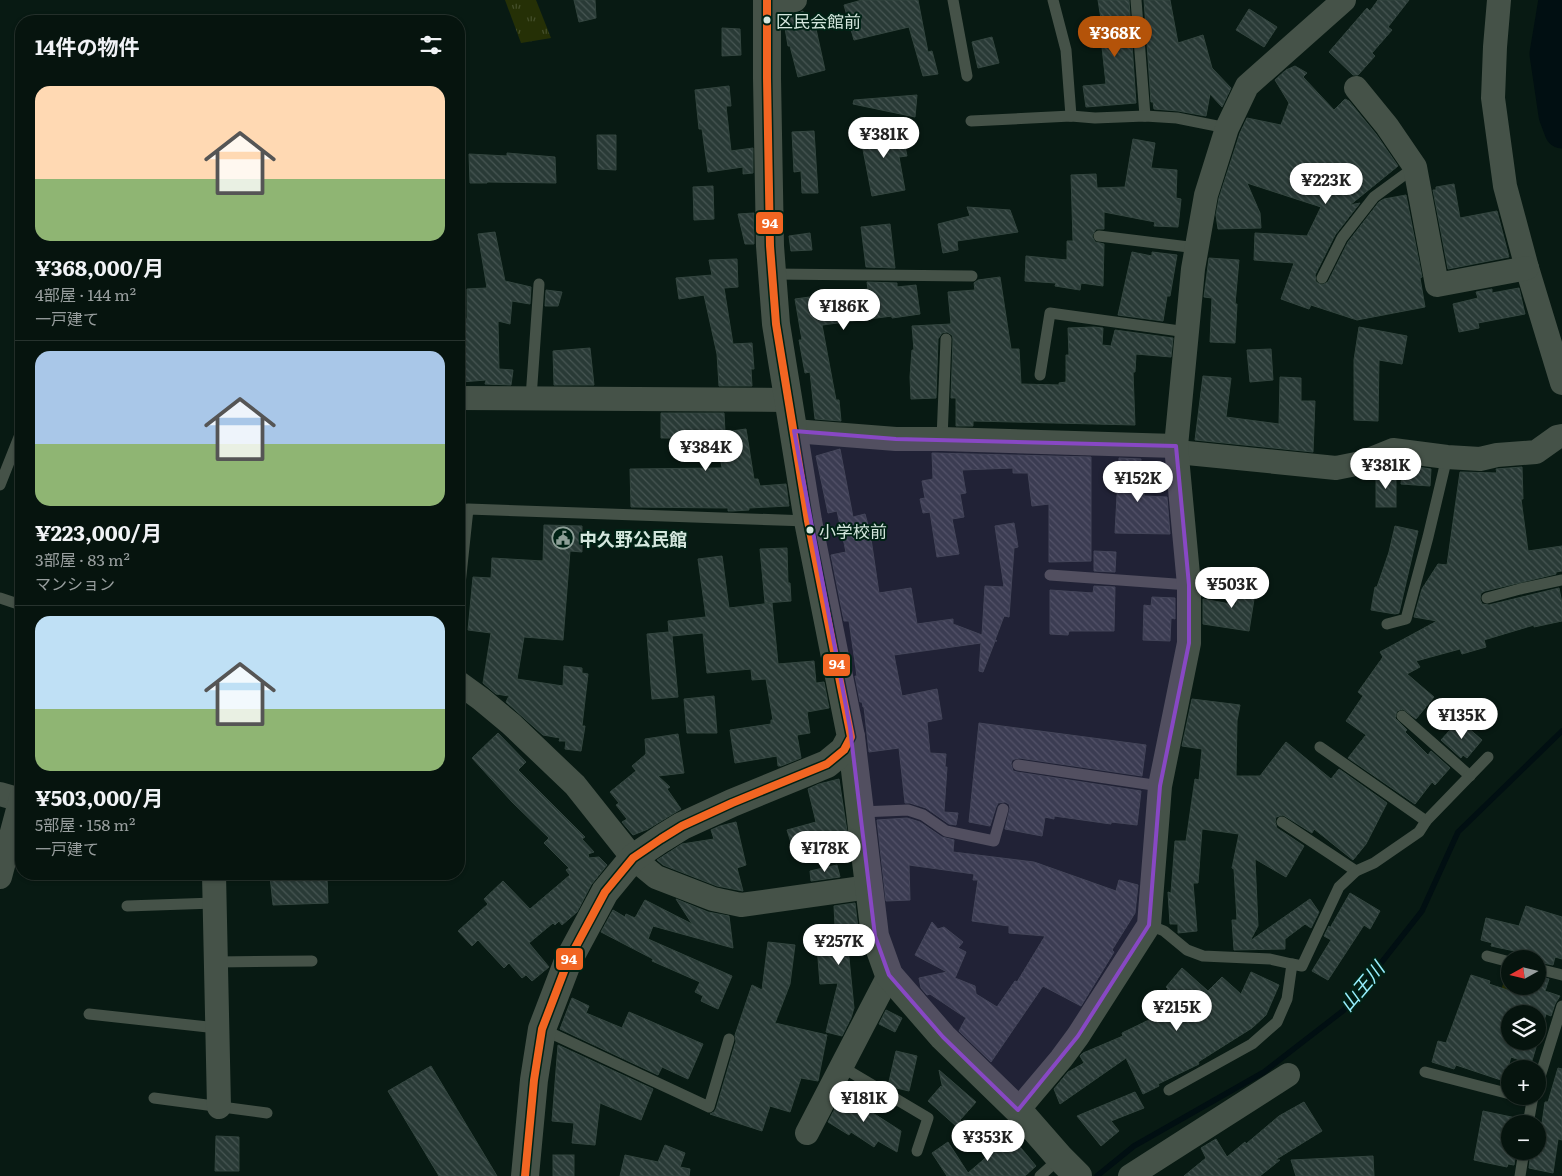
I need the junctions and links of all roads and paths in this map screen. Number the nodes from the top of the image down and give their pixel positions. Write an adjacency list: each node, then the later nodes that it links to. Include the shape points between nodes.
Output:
1 (795, 0): 7 (street)
2 (953, 0): 8 (lane)
3 (1053, 0): 10 (lane, via 1066,50)
4 (1136, 0): 11 (lane)
5 (1344, 0): 13 (street, via 1247,86)
6 (1500, 0): 17 (street, via 1494,47 1493,98 1505,186)
7 (767, 2): 18 (street)
8 (967, 76)
9 (1356, 88): 14 (street)
10 (1071, 116): 11 (lane); 12 (lane)
11 (1145, 116): 13 (lane, via 1177,118)
12 (971, 121)
13 (1227, 128): 16 (street, via 1206,195)
14 (1415, 167): 17 (street, via 1437,285); 20 (lane, via 1374,197 1342,238)
15 (1100, 236): 16 (lane)
16 (1197, 248): 22 (street)
17 (1527, 268): 25 (street)
18 (772, 274): 19 (lane); 28 (street, via 776,324)
19 (972, 276)
20 (1322, 278)
21 (539, 284): 27 (lane)
22 (1187, 332): 24 (lane, via 1050,313); 33 (street)
23 (946, 339): 31 (lane)
24 (1040, 375)
25 (1562, 383)
26 (465, 398): 27 (street)
27 (530, 398): 28 (street)
28 (789, 400): 29 (street)
29 (794, 431): 31 (street); 36 (street)
30 (1562, 436): 34 (street, via 1536,452 1480,459)
31 (942, 439): 33 (street)
32 (15, 447): 35 (lane)
33 (1176, 449): 34 (street, via 1336,468 1361,463 1393,450); 40 (street)
34 (1447, 457): 44 (lane, via 1406,618)
35 (0, 485)
36 (808, 521): 37 (lane, via 468,509); 47 (street)
37 (465, 537)
38 (1050, 575): 40 (lane)
39 (1562, 580): 42 (lane)
40 (1190, 585): 52 (street, via 1189,643)
41 (0, 598): 43 (lane)
42 (1487, 598)
43 (15, 603)
44 (1387, 624)
45 (465, 687): 60 (street, via 511,724 575,785)
46 (1402, 716): 51 (lane)
47 (851, 737): 56 (street); 60 (street, via 844,750 827,764 682,826)
48 (1320, 747): 58 (lane)
49 (1488, 757): 51 (lane)
50 (1018, 764): 52 (lane)
51 (1470, 776): 58 (lane)
52 (1160, 786): 67 (street)
53 (0, 794): 54 (street)
54 (15, 798)
55 (1003, 809): 56 (lane, via 994,841 946,831 908,810)
56 (860, 812): 64 (street)
57 (15, 821): 62 (street)
58 (1426, 821): 61 (lane, via 1419,832)
59 (1282, 822): 61 (lane)
60 (633, 858): 64 (street, via 656,878 713,899 741,905); 79 (street, via 604,892 568,962)
61 (1356, 871): 72 (lane, via 1339,887 1302,966)
62 (0, 877)
63 (214, 880): 65 (street)
64 (869, 887): 74 (street, via 875,936)
65 (214, 903): 66 (lane); 71 (street)
66 (126, 906)
67 (1149, 926): 72 (lane, via 1164,931 1186,950 1203,956 1270,959); 89 (street, via 1078,1036)
68 (1487, 956): 69 (lane)
69 (1501, 960)
70 (312, 961): 71 (lane)
71 (216, 962): 78 (street)
72 (1292, 964): 85 (lane, via 1287,999 1277,1022 1252,1044)
73 (1546, 971): 75 (lane)
74 (889, 975): 82 (street); 89 (street, via 943,1037)
75 (1562, 975)
76 (1562, 1006): 81 (lane)
77 (89, 1014): 78 (lane)
78 (217, 1028): 88 (street)
79 (542, 1029): 80 (lane, via 709,1107); 95 (street)
80 (729, 1039)
81 (1545, 1060)
82 (842, 1067): 91 (street); 92 (lane, via 928,1118)
83 (1425, 1072): 86 (lane)
84 (1288, 1075): 97 (street)
85 (1169, 1090)
86 (1501, 1092)
87 (154, 1098): 88 (lane)
88 (219, 1107): 90 (lane)
89 (1018, 1110): 94 (street)
90 (267, 1113)
91 (808, 1133)
92 (917, 1151)
93 (1523, 1160): 98 (lane)
94 (1069, 1167): 96 (lane)
95 (525, 1176)
96 (1040, 1176)
97 (1130, 1176)
98 (1520, 1176)

